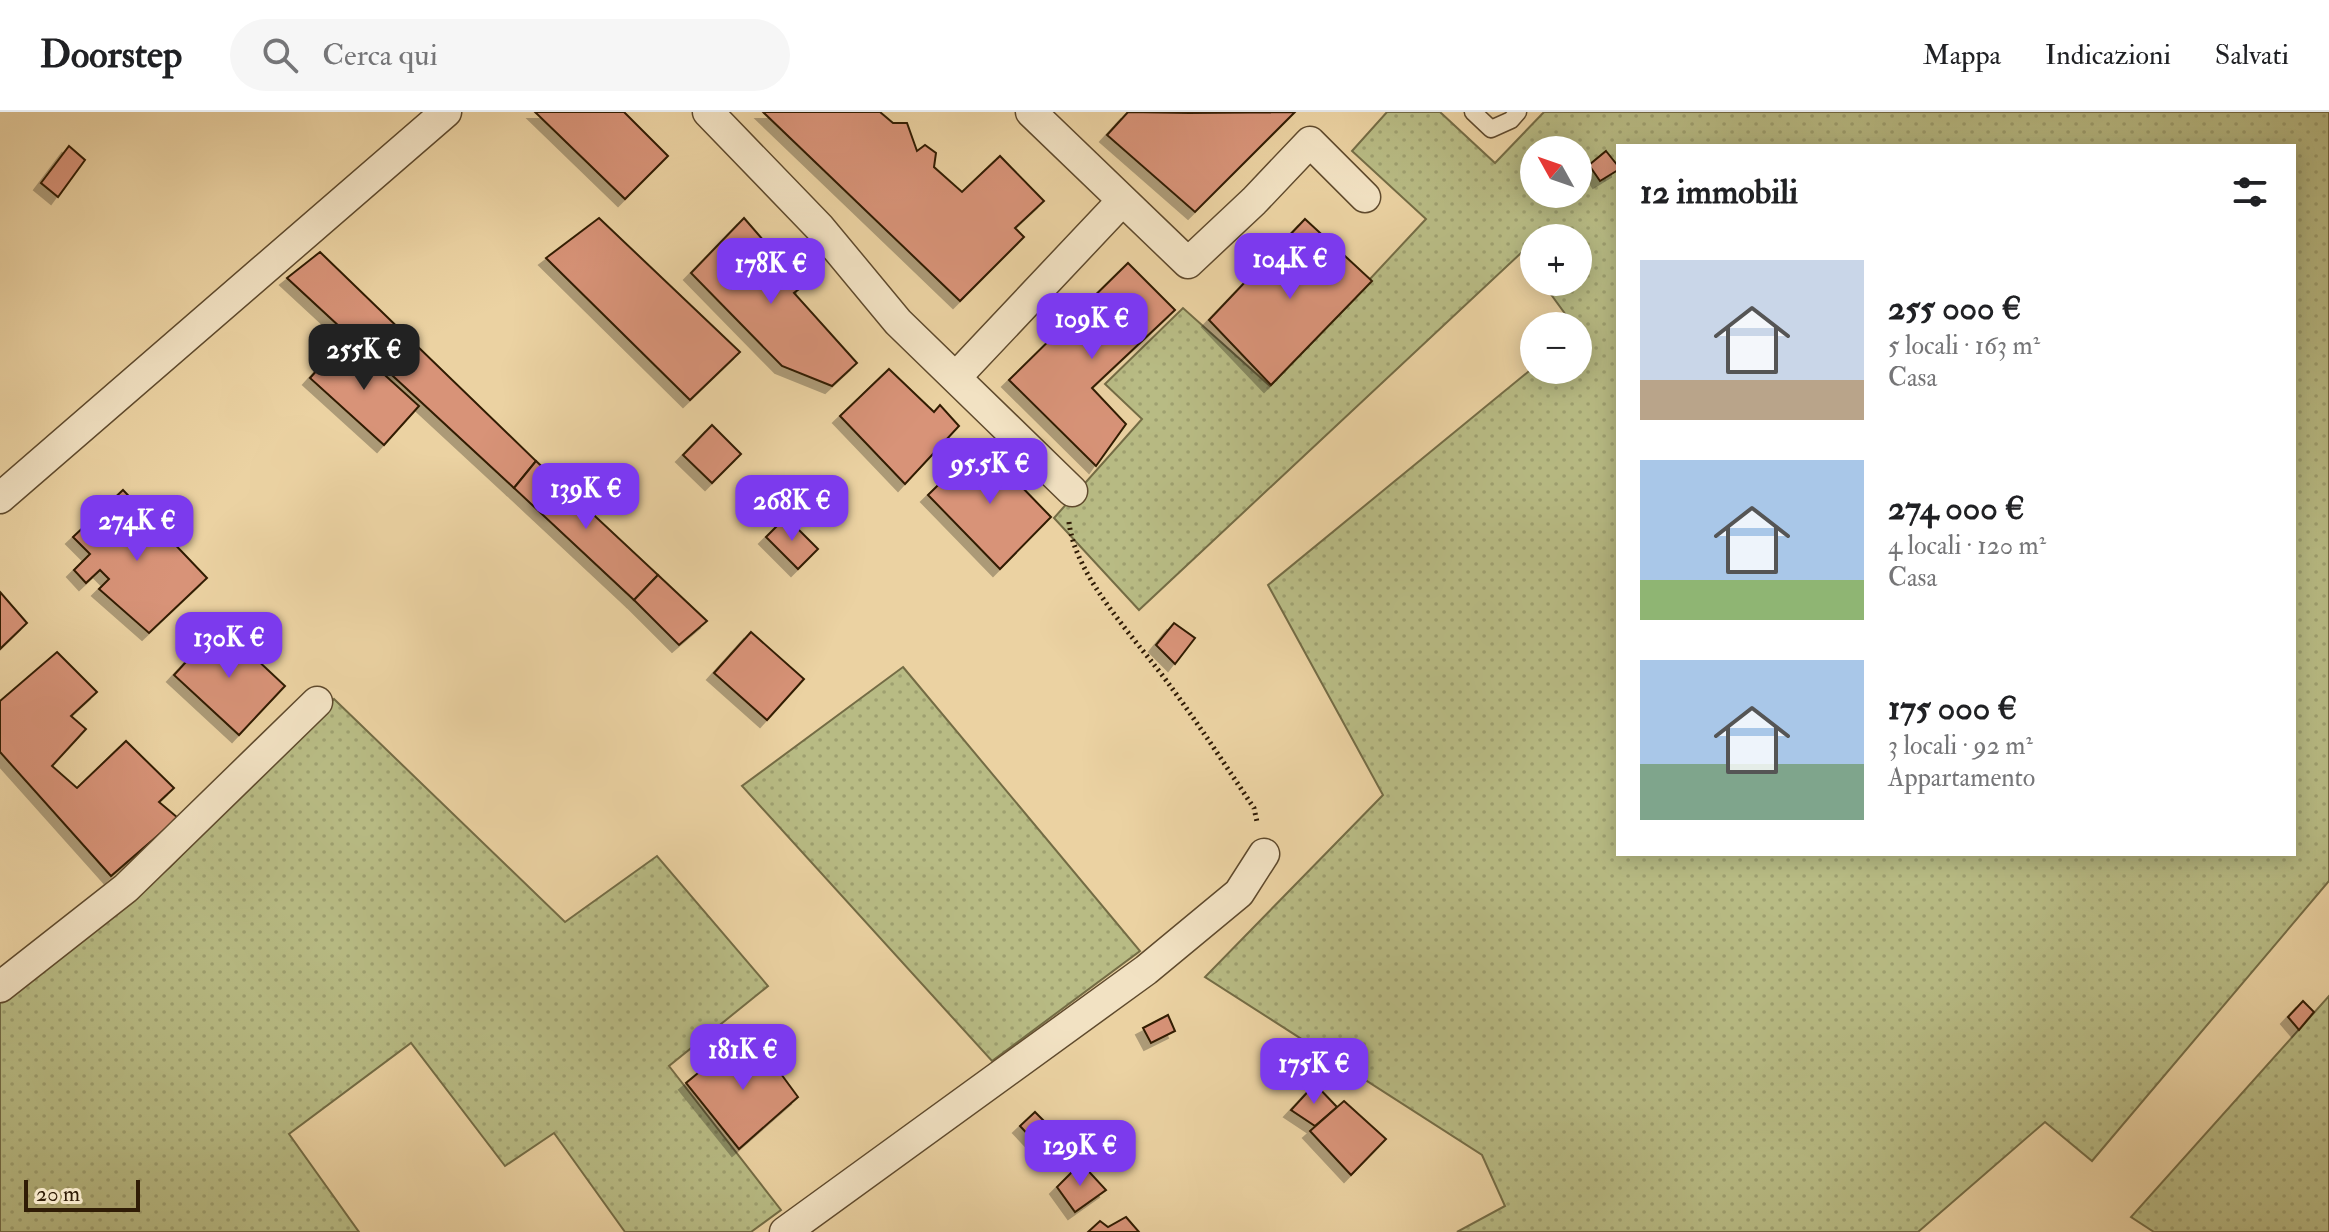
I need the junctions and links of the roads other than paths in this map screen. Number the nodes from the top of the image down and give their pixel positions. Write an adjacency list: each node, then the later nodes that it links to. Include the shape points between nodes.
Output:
1 (446, 112): 10 (street)
2 (708, 112): 8 (street, via 820,228 898,322)
3 (1031, 112): 7 (street)
4 (1473, 112): 5 (lane, via 1491,129)
5 (1518, 112)
6 (1365, 197): 7 (street, via 1310,142 1188,263)
7 (1122, 201): 8 (street)
8 (956, 377): 9 (street)
9 (1072, 491)
10 (0, 498)
11 (317, 702): 13 (street, via 126,888)
12 (1264, 854): 14 (street, via 1239,893 1146,970)
13 (0, 987)
14 (785, 1232)

